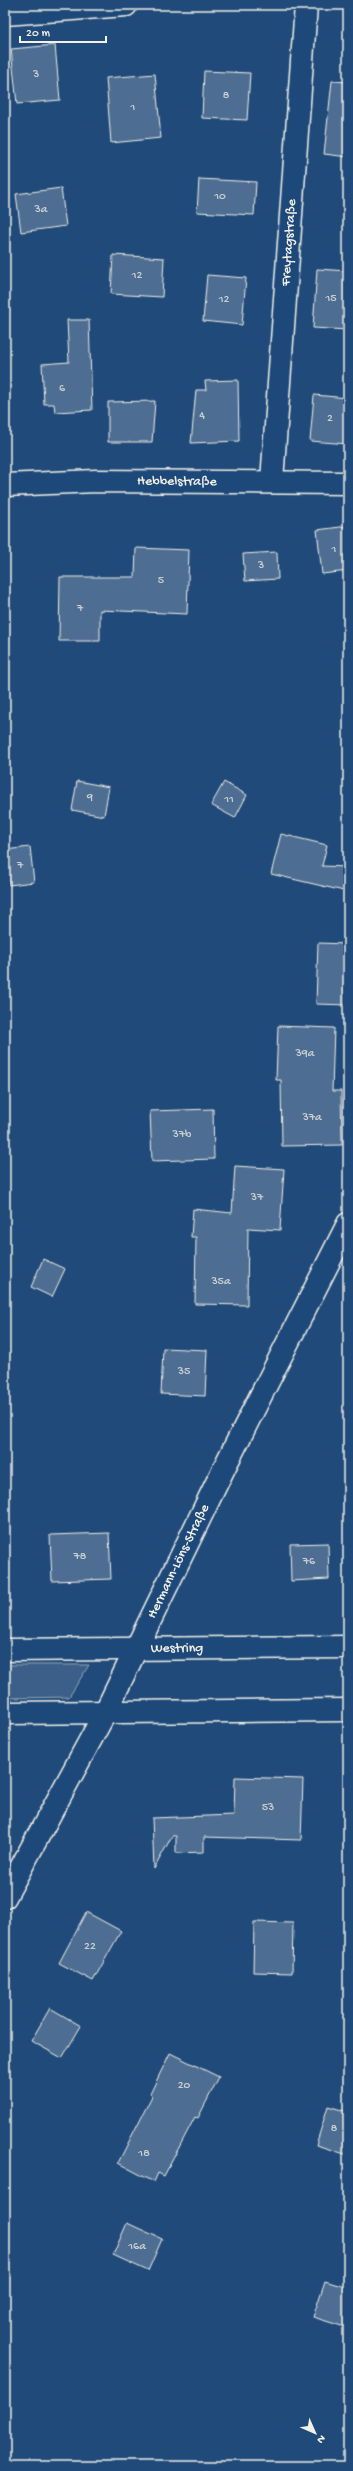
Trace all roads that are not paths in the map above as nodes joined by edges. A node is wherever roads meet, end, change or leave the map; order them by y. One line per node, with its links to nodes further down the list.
1 (126, 5): 3 (street)
2 (306, 5): 4 (street, Freytagstraße)
3 (5, 14)
4 (272, 481): 5 (street, Hebbelstraße); 6 (street, Hebbelstraße)
5 (348, 483)
6 (5, 485)
7 (348, 1224): 10 (street, Hermann-Löns-Straße)
8 (348, 1647): 10 (street, Westring)
9 (5, 1650): 10 (street, Westring)
10 (136, 1651): 13 (street, Hermann-Löns-Straße)
11 (348, 1710): 13 (street)
12 (5, 1713): 13 (street)
13 (105, 1713): 14 (street, Hermann-Löns-Straße)
14 (5, 1897)

